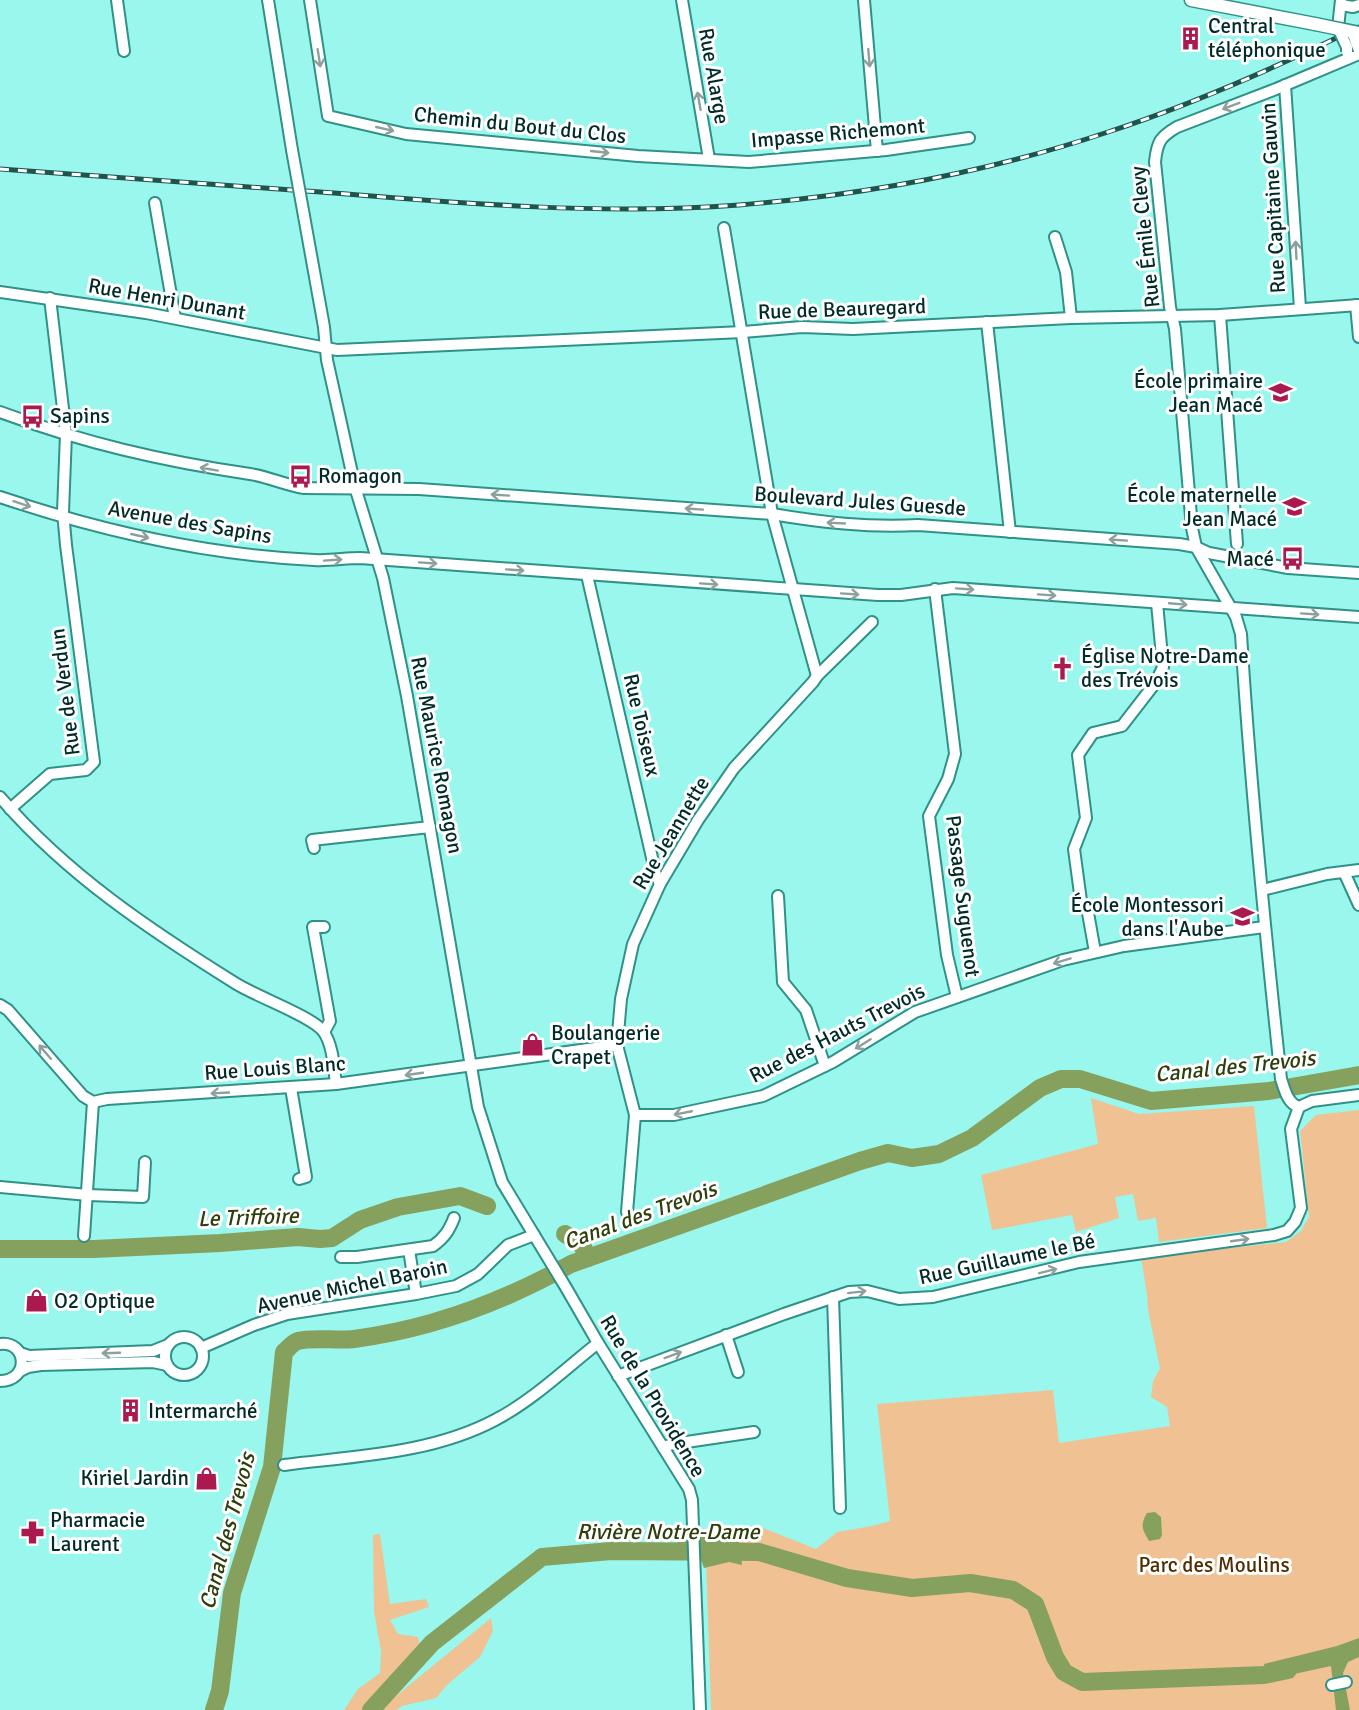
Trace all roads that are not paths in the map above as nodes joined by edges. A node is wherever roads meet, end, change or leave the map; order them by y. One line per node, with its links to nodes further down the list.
1 (117, 0): 11 (street)
2 (268, 0): 31 (street, Rue Maurice Romagon, bridge)
3 (310, 0): 16 (street, Chemin du Bout du Clos, one-way to 16)
4 (682, 0): 16 (street, Rue Alarge, one-way to 4)
5 (864, 0): 15 (street, one-way to 15)
6 (1191, 0): 9 (main road, bridge)
7 (1359, 4): 8 (street)
8 (1341, 6): 9 (street)
9 (1338, 28): 10 (main road, bridge); 12 (street, bridge)
10 (1356, 32): 12 (street, bridge)
11 (124, 51)
12 (1353, 54): 13 (street, Rue Émile Clevy)
13 (1285, 85): 23 (street, Rue Capitaine Gauvin, one-way to 13); 25 (street, Rue Émile Clevy, one-way to 25)
14 (969, 138): 15 (street, Impasse Richemont)
15 (877, 151): 16 (street, Impasse Richemont)
16 (709, 159)
17 (155, 204): 26 (street)
18 (724, 228): 29 (street)
19 (1055, 237): 27 (street)
20 (0, 292): 21 (street, Rue Henri Dunant)
21 (50, 298): 26 (street, Rue Henri Dunant); 33 (street)
22 (1357, 305): 23 (street, Rue de Beauregard); 30 (street)
23 (1300, 308): 24 (street, Rue de Beauregard)
24 (1220, 315): 25 (street, Rue de Beauregard); 39 (street)
25 (1173, 316): 27 (street, Rue de Beauregard); 40 (street)
26 (175, 318): 31 (street, Rue Henri Dunant)
27 (1071, 318): 28 (street, Rue de Beauregard)
28 (987, 322): 29 (street, Rue de Beauregard); 38 (street)
29 (743, 332): 31 (street, Rue de Beauregard); 36 (street)
30 (1359, 336)
31 (326, 348): 34 (street, Rue Maurice Romagon)
32 (0, 412): 33 (street)
33 (66, 434): 34 (street, Boulevard Jules Guesde, one-way to 33); 37 (street)
34 (355, 488): 36 (street, Boulevard Jules Guesde, one-way to 34); 41 (street, Rue Maurice Romagon)
35 (0, 497): 37 (street, Avenue des Sapins, one-way to 37)
36 (772, 514): 38 (street, Boulevard Jules Guesde, one-way to 36); 45 (street)
37 (64, 518): 41 (street, Avenue des Sapins, one-way to 41); 52 (street, Rue de Verdun)
38 (1010, 532): 40 (street, Boulevard Jules Guesde, one-way to 38)
39 (1237, 544)
40 (1196, 547): 42 (street, Boulevard Jules Guesde); 47 (street)
41 (378, 560): 43 (street, one-way to 43); 53 (street, Rue Maurice Romagon)
42 (1359, 573)
43 (587, 575): 45 (street, one-way to 45); 57 (street, Rue Toiseux)
44 (935, 589): 45 (street, one-way to 44); 46 (street, one-way to 46); 64 (street, Passage Suguenot)
45 (793, 590): 50 (street)
46 (1157, 603): 47 (street, one-way to 47); 63 (street)
47 (1232, 609): 48 (street, one-way to 48); 58 (street)
48 (1359, 617)
49 (872, 622): 50 (street, Rue Jeannette)
50 (817, 676): 57 (street, Rue Jeannette)
51 (0, 797): 52 (street)
52 (10, 809): 66 (street)
53 (430, 826): 54 (street); 68 (street, Rue Maurice Romagon)
54 (314, 848)
55 (1359, 870): 56 (street)
56 (1344, 872): 58 (street); 60 (street)
57 (660, 884): 67 (street, Rue Jeannette)
58 (1262, 890): 62 (street)
59 (778, 896): 69 (street)
60 (1359, 904)
61 (324, 927): 66 (street)
62 (1264, 927): 63 (street, Rue des Hauts Trevois); 74 (street)
63 (1095, 952): 64 (street, Rue des Hauts Trevois, one-way to 64)
64 (957, 998): 69 (street, Rue des Hauts Trevois, one-way to 69)
65 (0, 1005): 73 (street, one-way to 65)
66 (324, 1032): 70 (street)
67 (617, 1045): 68 (street, Rue Louis Blanc); 75 (street, Rue Jeannette)
68 (472, 1066): 70 (street, Rue Louis Blanc, one-way to 70); 82 (street, Rue Maurice Romagon)
69 (825, 1066): 75 (street, Rue des Hauts Trevois, one-way to 75)
70 (336, 1084): 71 (street, Rue Louis Blanc)
71 (291, 1088): 73 (street, Rue Louis Blanc, one-way to 73); 77 (street)
72 (1359, 1095): 74 (street)
73 (88, 1099): 79 (street)
74 (1294, 1104): 88 (street, Rue Guillaume le Bé, one-way to 74)
75 (635, 1115): 80 (street, Rue Jeannette)
76 (145, 1162): 79 (street)
77 (299, 1179)
78 (0, 1187): 79 (street)
79 (88, 1195): 83 (street)
80 (627, 1212)
81 (454, 1218): 84 (street)
82 (534, 1235): 86 (street, Rue Maurice Romagon); 87 (street, Avenue Michel Baroin)
83 (84, 1236)
84 (409, 1250): 85 (street); 87 (street)
85 (341, 1257)
86 (565, 1286): 90 (street, Rue de la Providence)
87 (416, 1294): 93 (street, Avenue Michel Baroin)
88 (833, 1298): 89 (street, Rue Guillaume le Bé); 103 (street)
89 (726, 1335): 97 (street); 98 (street, Rue Guillaume le Bé, one-way to 89)
90 (598, 1343): 98 (street, Rue de la Providence); 102 (street)
91 (0, 1344): 94 (street)
92 (168, 1345): 93 (street); 94 (street, one-way to 94); 95 (street)
93 (201, 1348): 95 (street)
94 (20, 1353): 96 (street)
95 (167, 1365): 96 (street)
96 (20, 1371): 99 (street)
97 (738, 1372)
98 (618, 1376): 101 (street, Rue de la Providence)
99 (0, 1381)
100 (754, 1432): 101 (street)
101 (663, 1447): 106 (street, Rue de la Providence)
102 (284, 1465)
103 (840, 1508)
104 (1346, 1682): 105 (street)
105 (1332, 1685)
106 (700, 1710)

